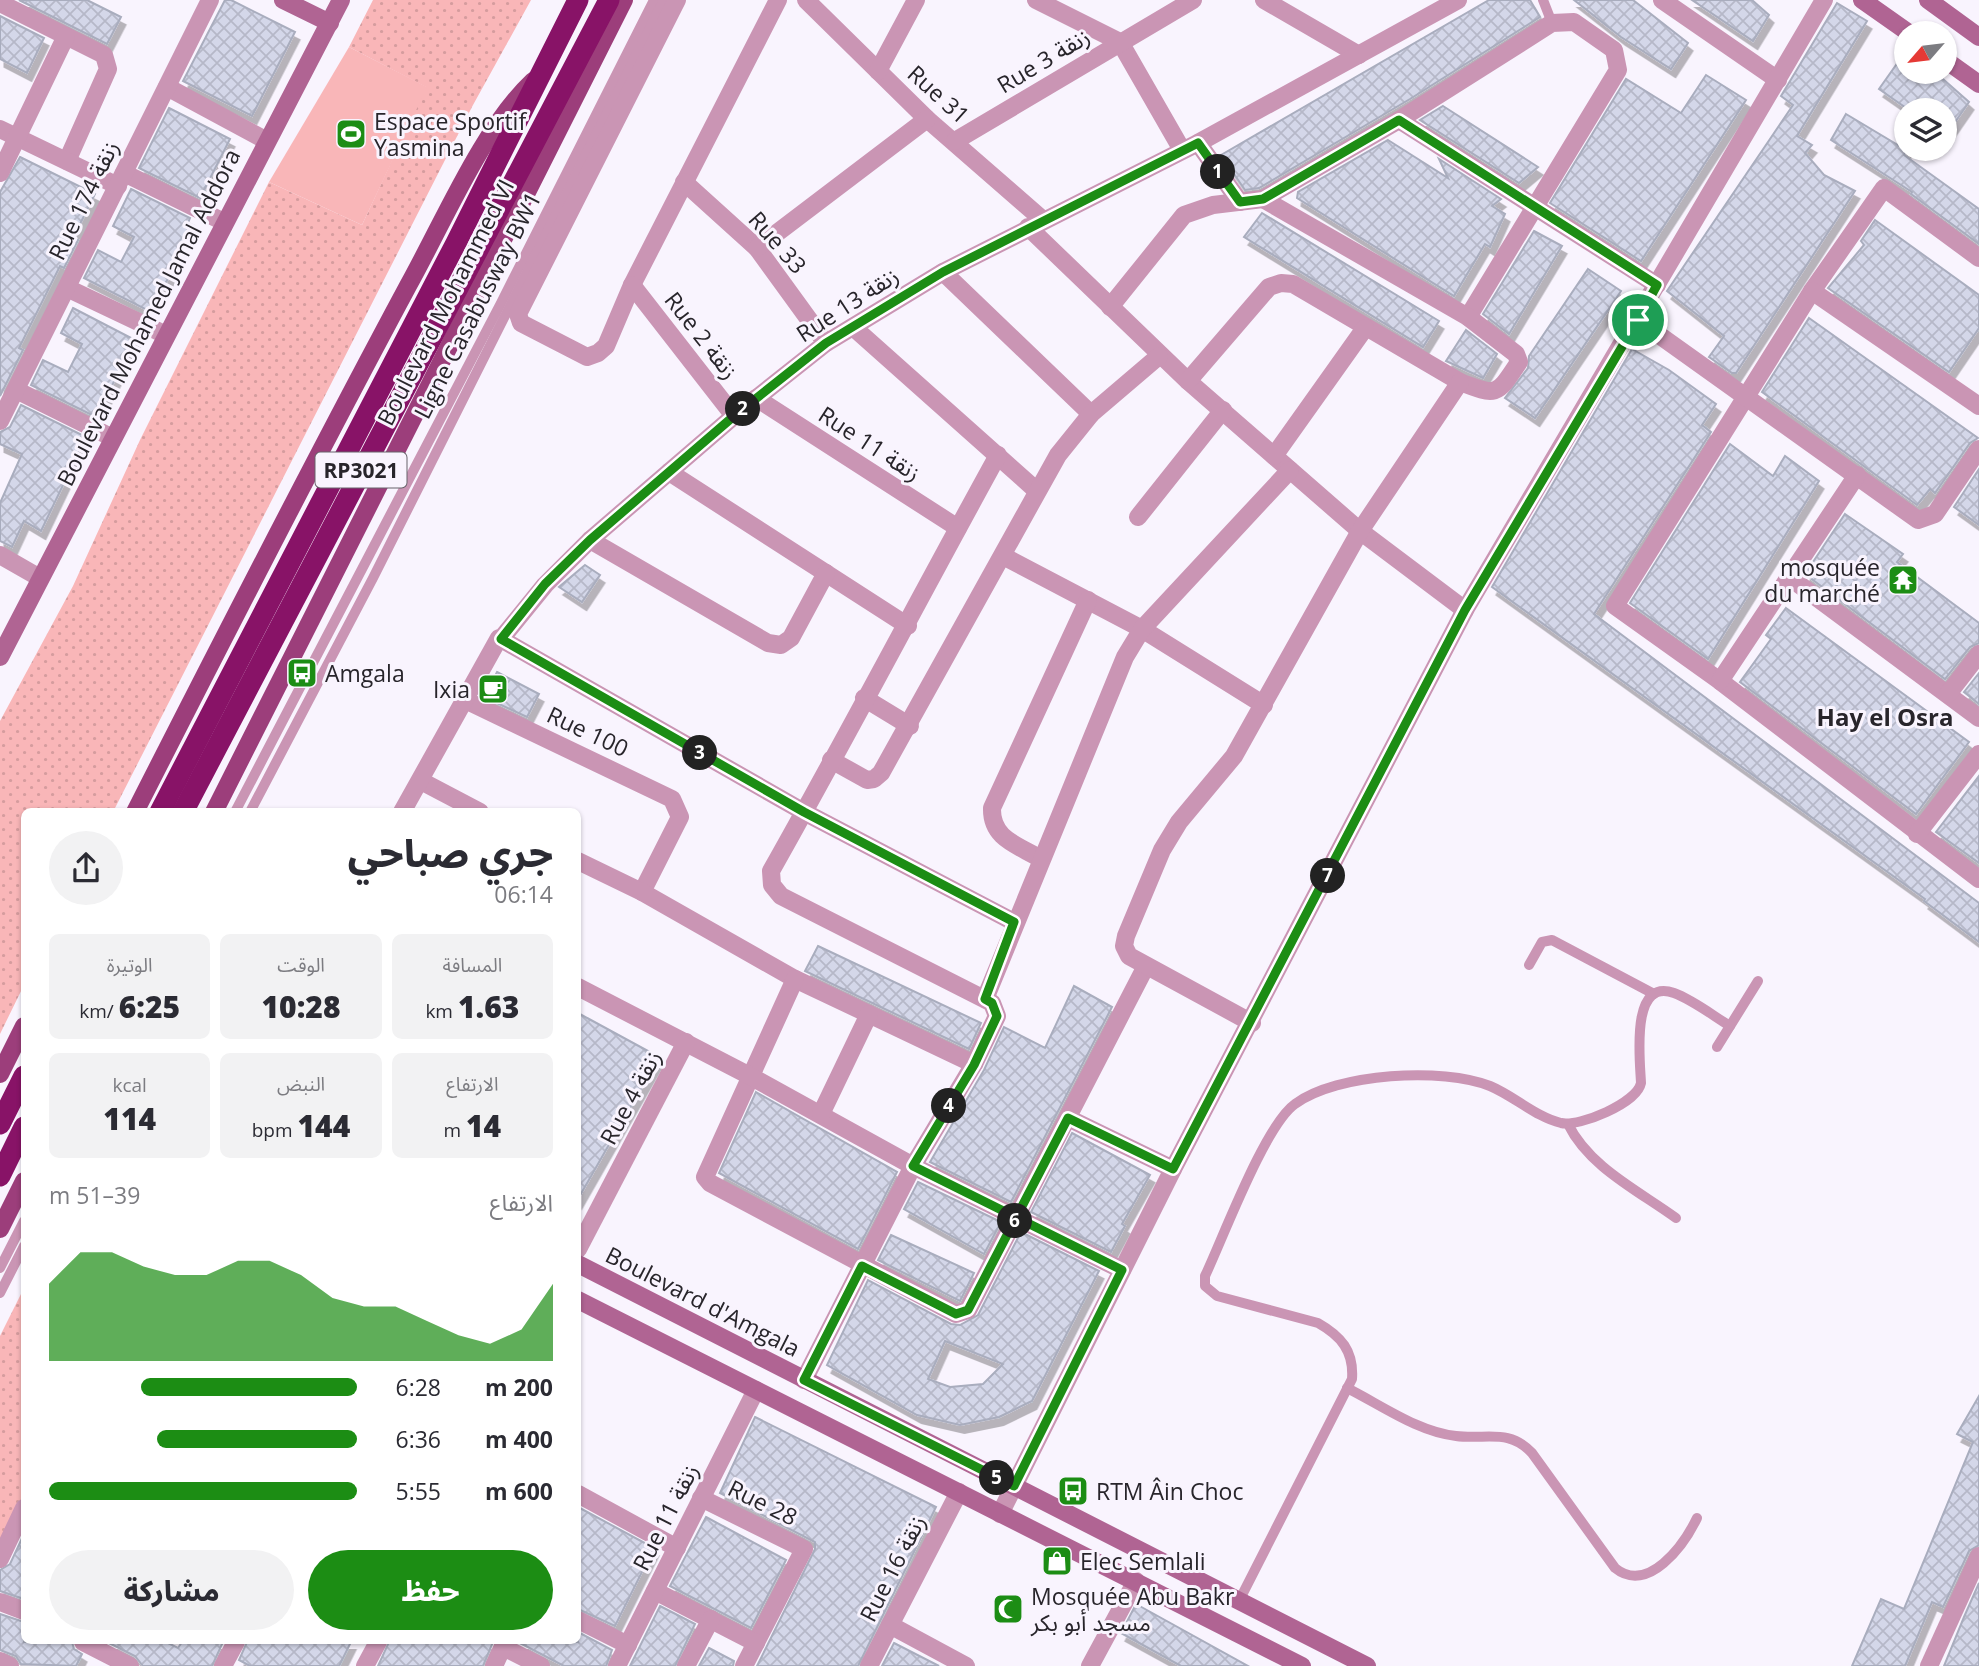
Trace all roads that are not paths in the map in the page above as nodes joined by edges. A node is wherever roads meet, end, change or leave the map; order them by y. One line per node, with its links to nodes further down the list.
1 (210, 0): 35 (street, Rue 174 زنقة)
2 (283, 0): 24 (street)
3 (341, 0): 24 (street, Boulevard Mohamed Jamal Addora)
4 (578, 0): 32 (highway, RP3021)
5 (609, 0): 102 (highway, RP3021)
6 (624, 0): 115 (main road, Boulevard Mohammed VI)
7 (654, 0): 116 (lane, Ligne Casabusway BW1)
8 (664, 0): 117 (lane, Ligne Casabusway BW1)
9 (677, 0): 55 (street)
10 (778, 0): 46 (street)
11 (806, 0): 31 (street, Rue 31)
12 (916, 0): 31 (street)
13 (1036, 0): 28 (street)
14 (1193, 0): 28 (street, Rue 3 زنقة)
15 (1264, 0): 29 (street)
16 (1458, 0): 29 (street, Rue 13 زنقة)
17 (1543, 0): 25 (lane)
18 (1662, 0): 33 (street)
19 (1824, 0): 33 (street)
20 (1862, 0): 23 (street)
21 (1928, 0): 27 (street)
22 (0, 3): 26 (street)
23 (1894, 22)
24 (330, 23): 40 (street, Boulevard Mohamed Jamal Addora)
25 (1552, 23): 37 (street); 49 (street)
26 (66, 36): 39 (street); 43 (street)
27 (1979, 37)
28 (1120, 42): 41 (street, Rue 3 زنقة); 42 (street)
29 (1359, 55): 42 (street, Rue 13 زنقة)
30 (1957, 68): 34 (street)
31 (878, 71): 36 (street, Rue 31)
32 (541, 74): 102 (highway, RP3021); 112 (main road, Boulevard Mohammed VI)
33 (1778, 80): 56 (street)
34 (1979, 84)
35 (167, 87): 40 (street); 45 (street, Rue 174 زنقة)
36 (927, 119): 41 (street, Rue 31); 52 (street)
37 (1399, 120): 47 (street); 49 (street)
38 (0, 129): 39 (street)
39 (18, 138): 43 (street); 44 (street)
40 (267, 141): 50 (street, Boulevard Mohamed Jamal Addora)
41 (955, 141): 51 (street, Rue 31)
42 (1190, 147): 48 (street); 51 (street, Rue 13 زنقة)
43 (67, 161): 45 (street)
44 (0, 173)
45 (121, 179): 50 (street); 57 (street, Rue 174 زنقة)
46 (684, 182): 52 (street, Rue 33); 55 (street)
47 (1263, 199): 48 (street); 60 (street)
48 (1240, 202): 59 (street)
49 (1534, 205): 56 (street); 60 (street)
50 (224, 222): 64 (street, Boulevard Mohamed Jamal Addora)
51 (1035, 224): 54 (street, Rue 13 زنقة); 59 (street, Rue 31)
52 (757, 248): 65 (street, Rue 33)
53 (1979, 258): 58 (street)
54 (943, 272): 62 (street, Rue 13 زنقة); 74 (street)
55 (632, 285): 76 (street, Rue 2 زنقة)
56 (1657, 285): 61 (street)
57 (67, 289): 64 (street); 69 (street, Rue 174 زنقة)
58 (1812, 291): 70 (street); 72 (street)
59 (1110, 307): 66 (street, Rue 31)
60 (1468, 317): 68 (street)
61 (1638, 320): 70 (street); 95 (street)
62 (853, 327): 65 (street, Rue 13 زنقة); 79 (street)
63 (1365, 328): 67 (street); 68 (street); 80 (street)
64 (166, 335): 77 (street, Boulevard Mohamed Jamal Addora)
65 (826, 343): 71 (street, Rue 13 زنقة)
66 (1159, 356): 67 (street, Rue 31); 74 (street)
67 (1188, 381): 73 (street, Rue 31)
68 (1460, 382): 87 (street)
69 (16, 390): 75 (street, Rue 174 زنقة); 77 (street)
70 (1746, 397): 83 (street); 101 (street)
71 (756, 398): 76 (street, Rue 13 زنقة); 86 (street, Rue 11 زنقة)
72 (1979, 406)
73 (1223, 410): 80 (street, Rue 31); 85 (street)
74 (1091, 414): 84 (street)
75 (1, 416)
76 (734, 416): 82 (street, Rue 13 زنقة)
77 (113, 438): 93 (street, Boulevard Mohamed Jamal Addora)
78 (1979, 449): 83 (street)
79 (998, 454): 84 (street); 86 (street)
80 (1274, 456): 81 (street, Rue 31)
81 (1290, 470): 87 (street, Rue 31); 97 (street)
82 (669, 472): 88 (street, Rue 13 زنقة); 91 (street)
83 (1857, 475): 92 (street)
84 (1037, 491): 90 (street)
85 (1138, 517)
86 (958, 528): 96 (street)
87 (1360, 531): 95 (street, Rue 31); 106 (street)
88 (590, 540): 91 (street); 98 (street, Rue 13 زنقة)
89 (0, 555): 93 (street)
90 (1003, 556): 94 (street); 108 (street)
91 (826, 573): 96 (street)
92 (1789, 577): 101 (street); 103 (street)
93 (40, 578): 100 (street, Boulevard Mohamed Jamal Addora)
94 (1088, 600): 97 (street); 122 (street)
95 (1465, 610): 135 (street)
96 (908, 626): 104 (street)
97 (1142, 629): 106 (street); 122 (street)
98 (501, 639): 105 (street, Rue 13 زنقة); 120 (street)
99 (1979, 654): 103 (street)
100 (0, 657)
101 (1720, 681): 121 (street)
102 (234, 691): 113 (highway, RP3021); 114 (highway, RP3021)
103 (1948, 694): 107 (street)
104 (864, 698): 108 (street); 110 (street)
105 (465, 700): 111 (street, Rue 13 زنقة); 125 (street, Rue 100)
106 (1264, 705): 128 (street)
107 (1979, 718)
108 (910, 726): 110 (street)
109 (1979, 754): 121 (street)
110 (831, 760): 120 (street)
111 (421, 781): 118 (street, Rue 13 زنقة); 119 (street)
112 (137, 808)
113 (162, 808)
114 (185, 808)
115 (216, 808)
116 (237, 808)
117 (252, 808)
118 (404, 808)
119 (472, 808)
120 (804, 812): 126 (street); 133 (street)
121 (1917, 834): 124 (street)
122 (1041, 859): 126 (street)
123 (581, 862): 125 (street)
124 (1979, 879)
125 (642, 892): 129 (street)
126 (1014, 922): 133 (street)
127 (1529, 965): 132 (lane)
128 (1146, 966): 135 (street); 145 (street)
129 (795, 979): 134 (street); 142 (street)
130 (1758, 981): 136 (lane)
131 (581, 989): 138 (street)
132 (1654, 994): 136 (lane); 147 (lane)
133 (985, 999): 140 (street)
134 (869, 1014): 140 (street); 144 (street)
135 (1252, 1023): 150 (street)
136 (1730, 1026): 139 (lane)
137 (21, 1032): 141 (main road)
138 (686, 1042): 142 (street); 157 (street, Rue 4 زنقة)
139 (1717, 1046)
140 (974, 1065): 149 (street)
141 (0, 1073)
142 (750, 1076): 144 (street); 160 (street)
143 (21, 1082): 146 (highway)
144 (821, 1114): 149 (street)
145 (1068, 1118): 150 (street); 153 (street)
146 (0, 1124)
147 (1568, 1124): 154 (lane); 166 (lane)
148 (21, 1133): 151 (highway)
149 (913, 1166): 153 (street); 160 (street)
150 (1173, 1169): 162 (street)
151 (0, 1175)
152 (21, 1187): 155 (main road)
153 (1017, 1217): 160 (street); 162 (street)
154 (1676, 1218)
155 (1, 1225)
156 (21, 1227): 161 (lane)
157 (581, 1242)
158 (21, 1252): 163 (lane)
159 (581, 1266): 165 (street, Boulevard d'Amgala)
160 (862, 1266): 165 (street)
161 (0, 1268)
162 (1122, 1270): 168 (street)
163 (0, 1293)
164 (581, 1302): 167 (street)
165 (804, 1380): 168 (street, Boulevard d'Amgala)
166 (1347, 1388): 174 (lane); 180 (lane)
167 (756, 1390): 169 (street); 171 (street, Rue 11 زنقة)
168 (1014, 1486): 173 (street); 180 (street, Boulevard d'Amgala)
169 (959, 1492): 173 (street); 185 (street, Rue 16 زنقة)
170 (581, 1496): 175 (street)
171 (701, 1498): 175 (street, Rue 11 زنقة); 187 (street, Rue 28)
172 (21, 1514): 177 (street)
173 (1000, 1514): 178 (street)
174 (1697, 1518)
175 (677, 1548): 179 (street, Rue 11 زنقة)
176 (1979, 1556): 208 (street)
177 (0, 1559)
178 (1136, 1581): 186 (street); 205 (street)
179 (655, 1591): 183 (street); 192 (street, Rue 11 زنقة)
180 (1239, 1601): 186 (street); 207 (street, Boulevard d'Amgala)
181 (0, 1602): 182 (street)
182 (21, 1610)
183 (711, 1619): 187 (street); 201 (street)
184 (581, 1622): 192 (street)
185 (890, 1625): 203 (street, Rue 16 زنقة); 204 (street)
186 (1225, 1628): 206 (street)
187 (756, 1643): 202 (street)
188 (87, 1644): 195 (street)
189 (235, 1644): 196 (street)
190 (377, 1644): 197 (street)
191 (504, 1644): 198 (street); 199 (street)
192 (628, 1645): 200 (street, Rue 11 زنقة)
193 (0, 1661): 194 (street)
194 (10, 1666)
195 (130, 1666)
196 (223, 1666)
197 (365, 1666)
198 (494, 1666)
199 (541, 1666)
200 (617, 1666)
201 (686, 1666)
202 (744, 1666)
203 (869, 1666)
204 (966, 1666)
205 (1090, 1666)
206 (1302, 1666)
207 (1367, 1666)
208 (1929, 1666)

